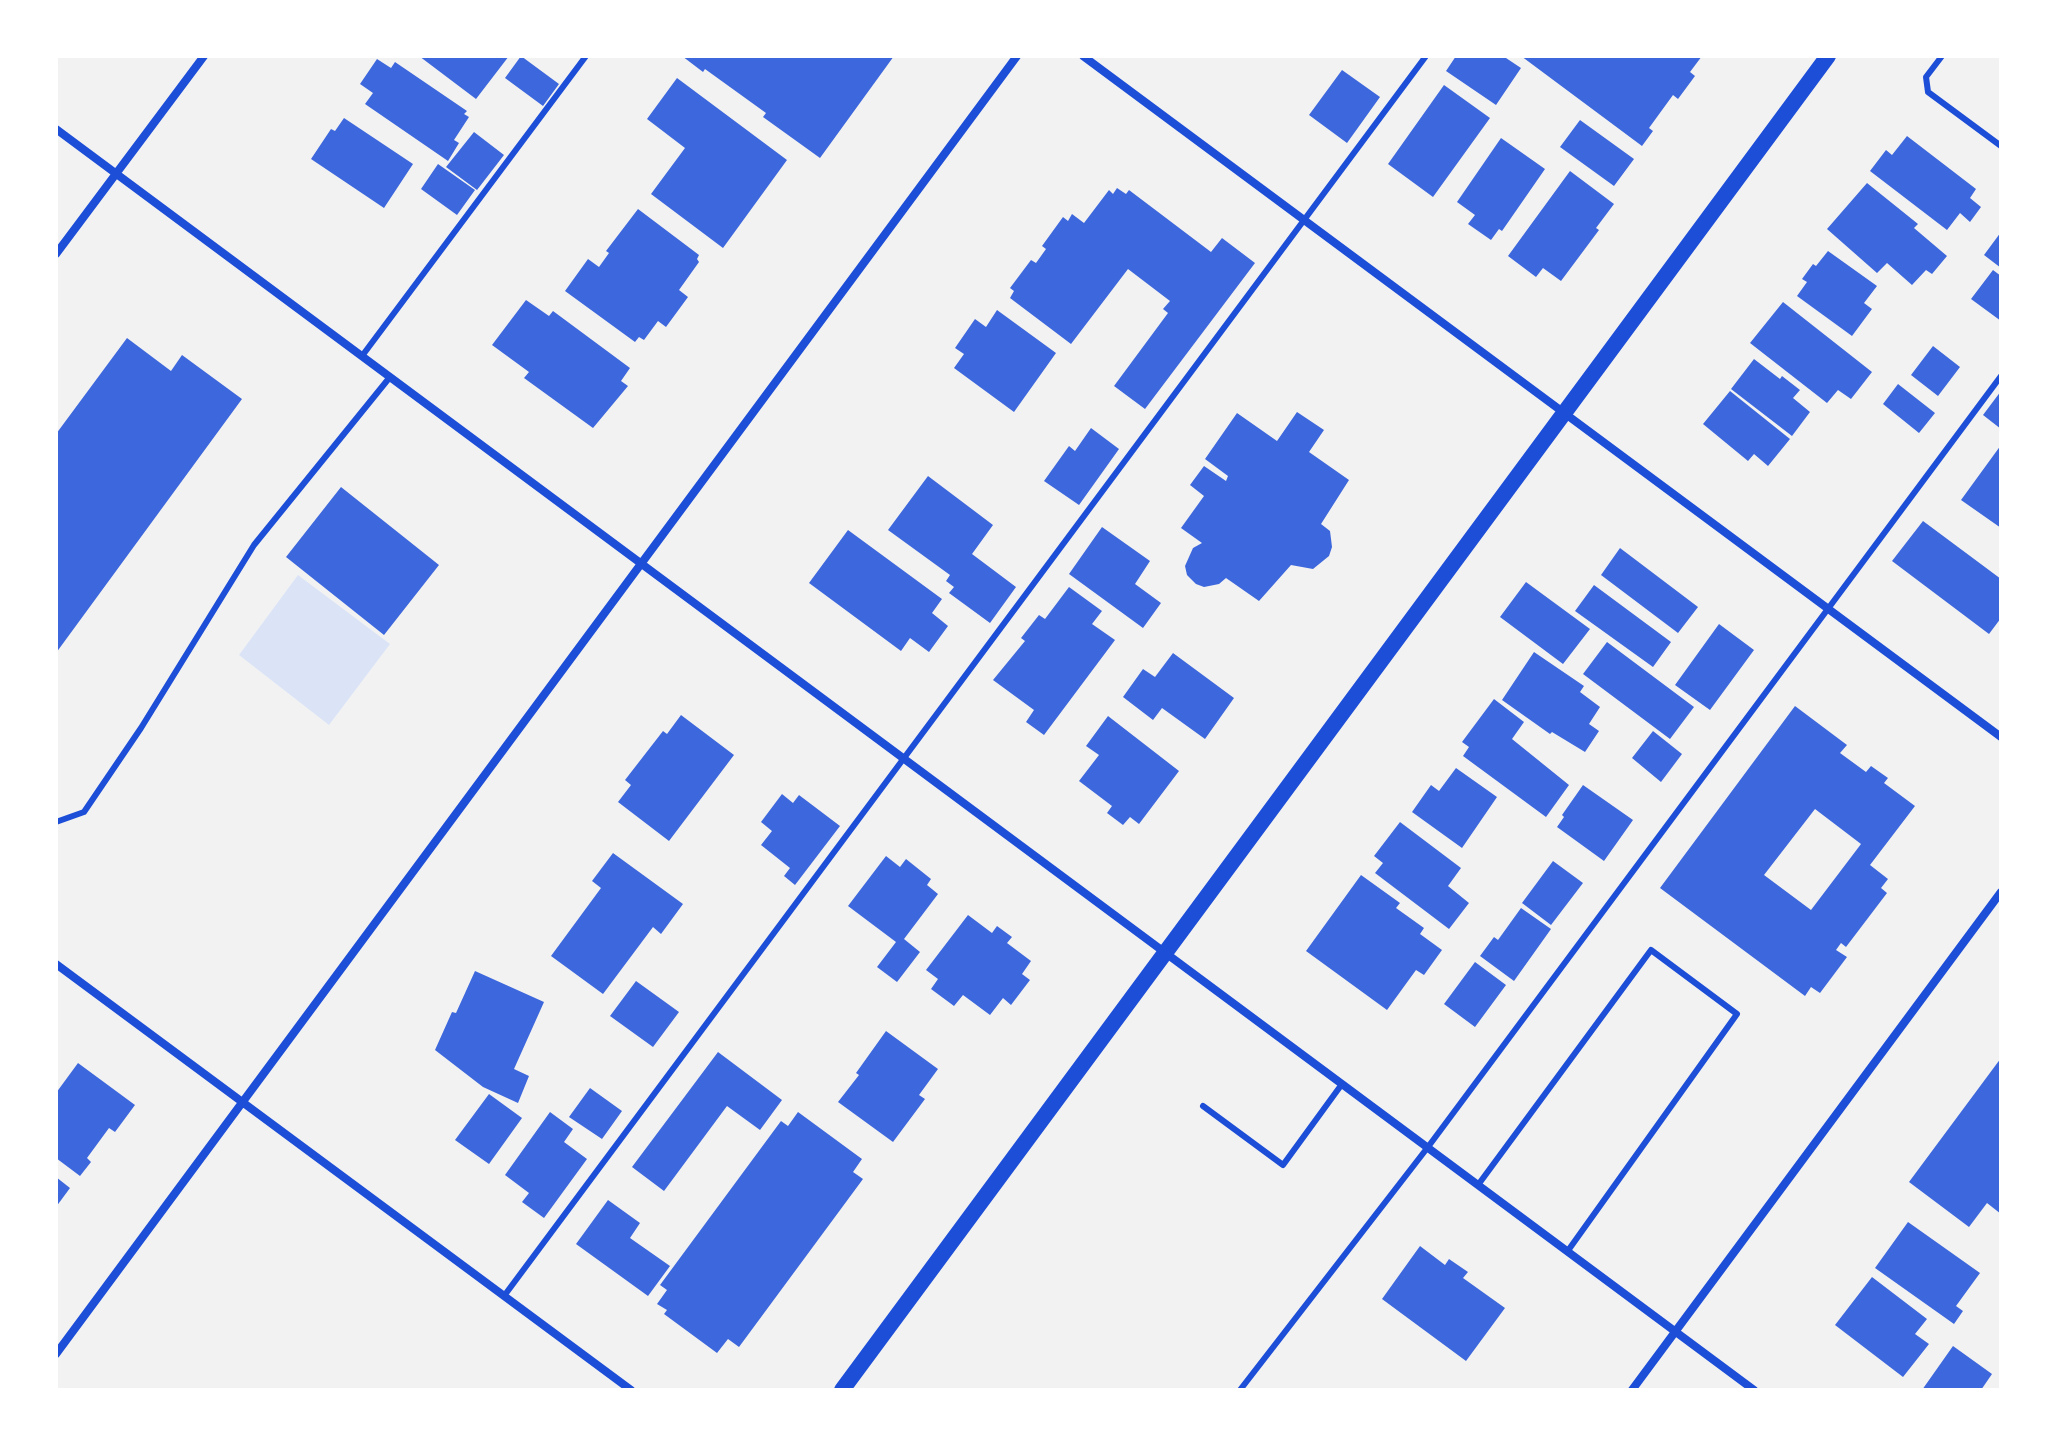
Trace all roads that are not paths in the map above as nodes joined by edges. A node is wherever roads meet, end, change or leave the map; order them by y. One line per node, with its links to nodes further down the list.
1 (204, 56): 10 (street)
2 (586, 56): 13 (lane)
3 (1017, 56): 17 (street)
4 (1083, 56): 11 (street)
5 (1426, 56): 11 (lane)
6 (1828, 56): 16 (main road)
7 (1942, 56): 9 (lane)
8 (56, 129): 10 (street)
9 (2001, 146)
10 (116, 173): 12 (street); 13 (street)
11 (1304, 220): 16 (street); 20 (lane)
12 (56, 254)
13 (362, 356): 15 (street)
14 (2001, 376): 18 (lane)
15 (390, 377): 17 (street); 21 (lane)
16 (1565, 413): 18 (street); 23 (main road)
17 (641, 564): 20 (street); 26 (street)
18 (1828, 609): 19 (street); 28 (lane)
19 (2001, 737)
20 (905, 759): 23 (street); 31 (lane)
21 (56, 822)
22 (2001, 892): 32 (street)
23 (1166, 952): 25 (street); 35 (main road)
24 (56, 964): 26 (street)
25 (1342, 1084): 27 (lane); 28 (street)
26 (241, 1101): 31 (street); 33 (street)
27 (1203, 1106)
28 (1428, 1147): 29 (street); 36 (lane)
29 (1478, 1185): 30 (street); 30 (lane)
30 (1567, 1252): 32 (street)
31 (504, 1296): 34 (street)
32 (1675, 1332): 37 (street); 38 (street)
33 (56, 1354)
34 (631, 1390)
35 (842, 1390)
36 (1240, 1390)
37 (1632, 1390)
38 (1754, 1390)

